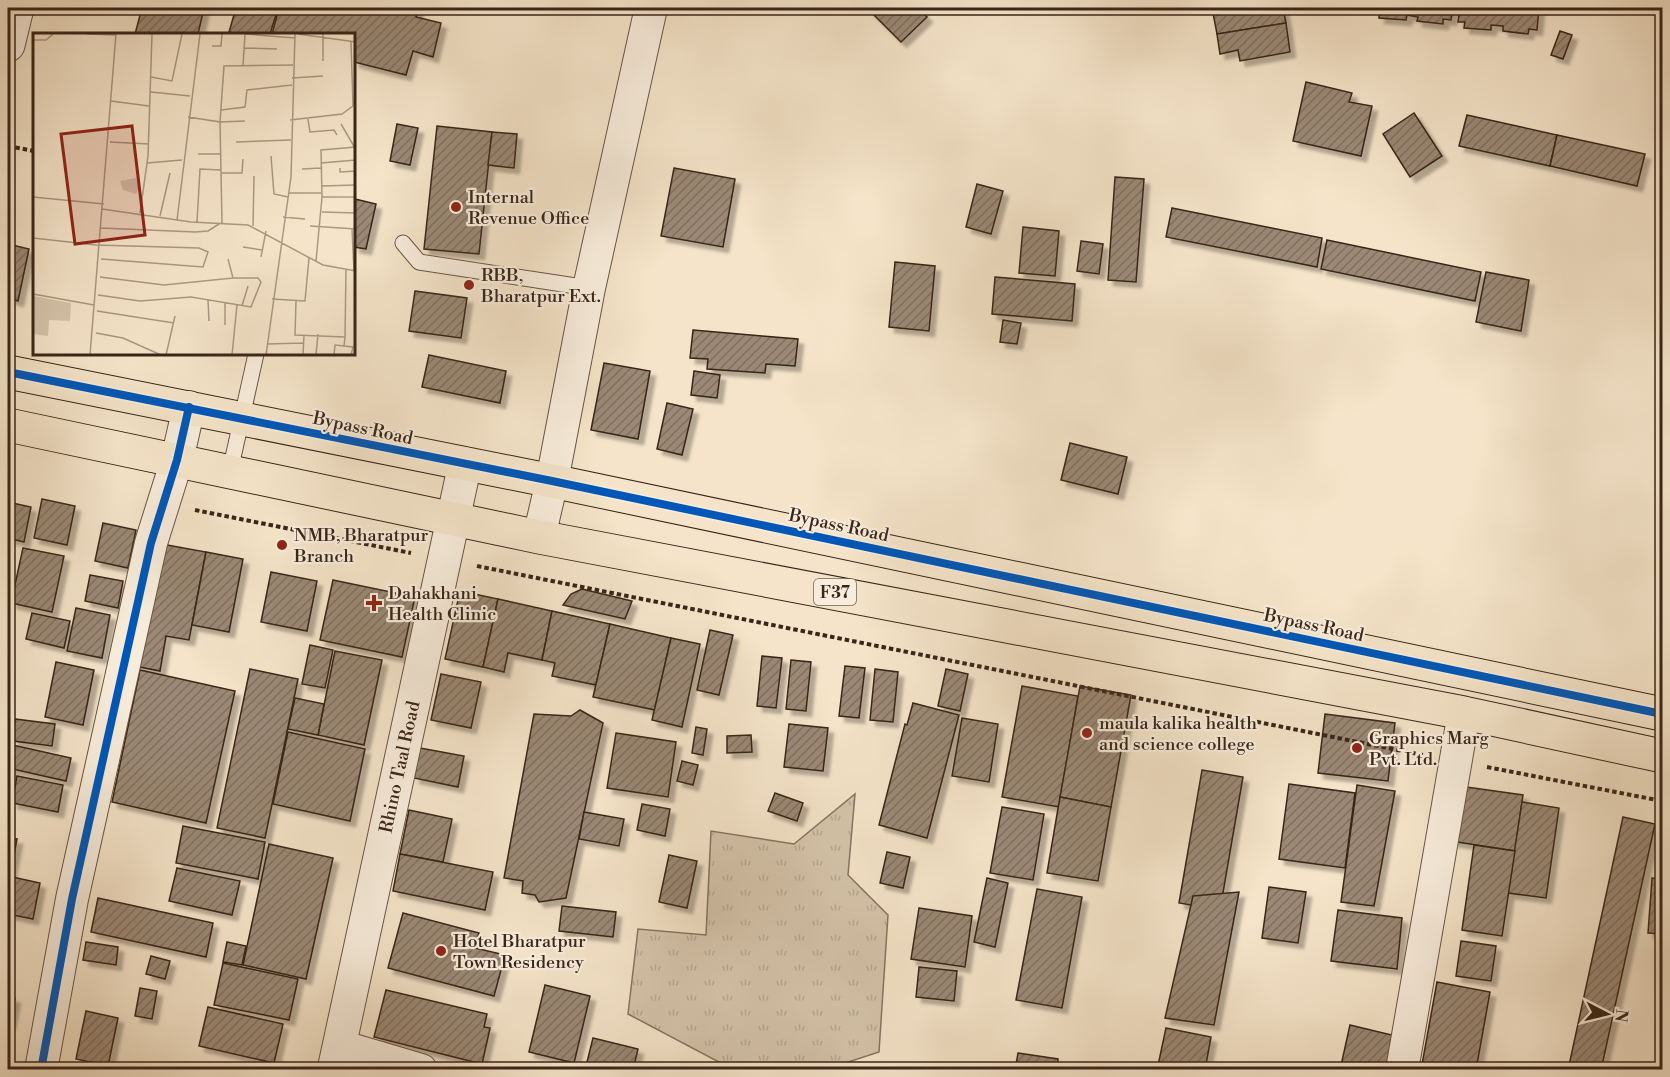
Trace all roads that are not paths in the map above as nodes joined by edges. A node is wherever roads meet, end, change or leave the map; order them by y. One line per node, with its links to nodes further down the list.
1 (17, 8): 3 (street)
2 (651, 8): 5 (street)
3 (8, 45)
4 (403, 243): 5 (lane)
5 (589, 288): 14 (street)
6 (256, 356): 9 (lane)
7 (8, 372): 8 (highway, Bypass Road)
8 (189, 407): 9 (highway, Bypass Road); 11 (street)
9 (241, 418): 12 (highway, Bypass Road); 13 (lane)
10 (8, 425): 11 (highway, F37)
11 (177, 460): 13 (highway, F37); 21 (street)
12 (465, 464): 14 (highway, Bypass Road); 15 (street, Rhino Taal Road)
13 (230, 471): 15 (highway, F37)
14 (552, 481): 16 (street); 18 (highway, Bypass Road)
15 (453, 518): 16 (highway, F37); 20 (street, Rhino Taal Road)
16 (539, 537): 17 (highway, F37)
17 (1464, 714): 19 (highway, F37); 23 (street)
18 (1662, 714)
19 (1662, 756)
20 (337, 1058): 22 (street)
21 (41, 1070)
22 (421, 1070)
23 (1402, 1070)

